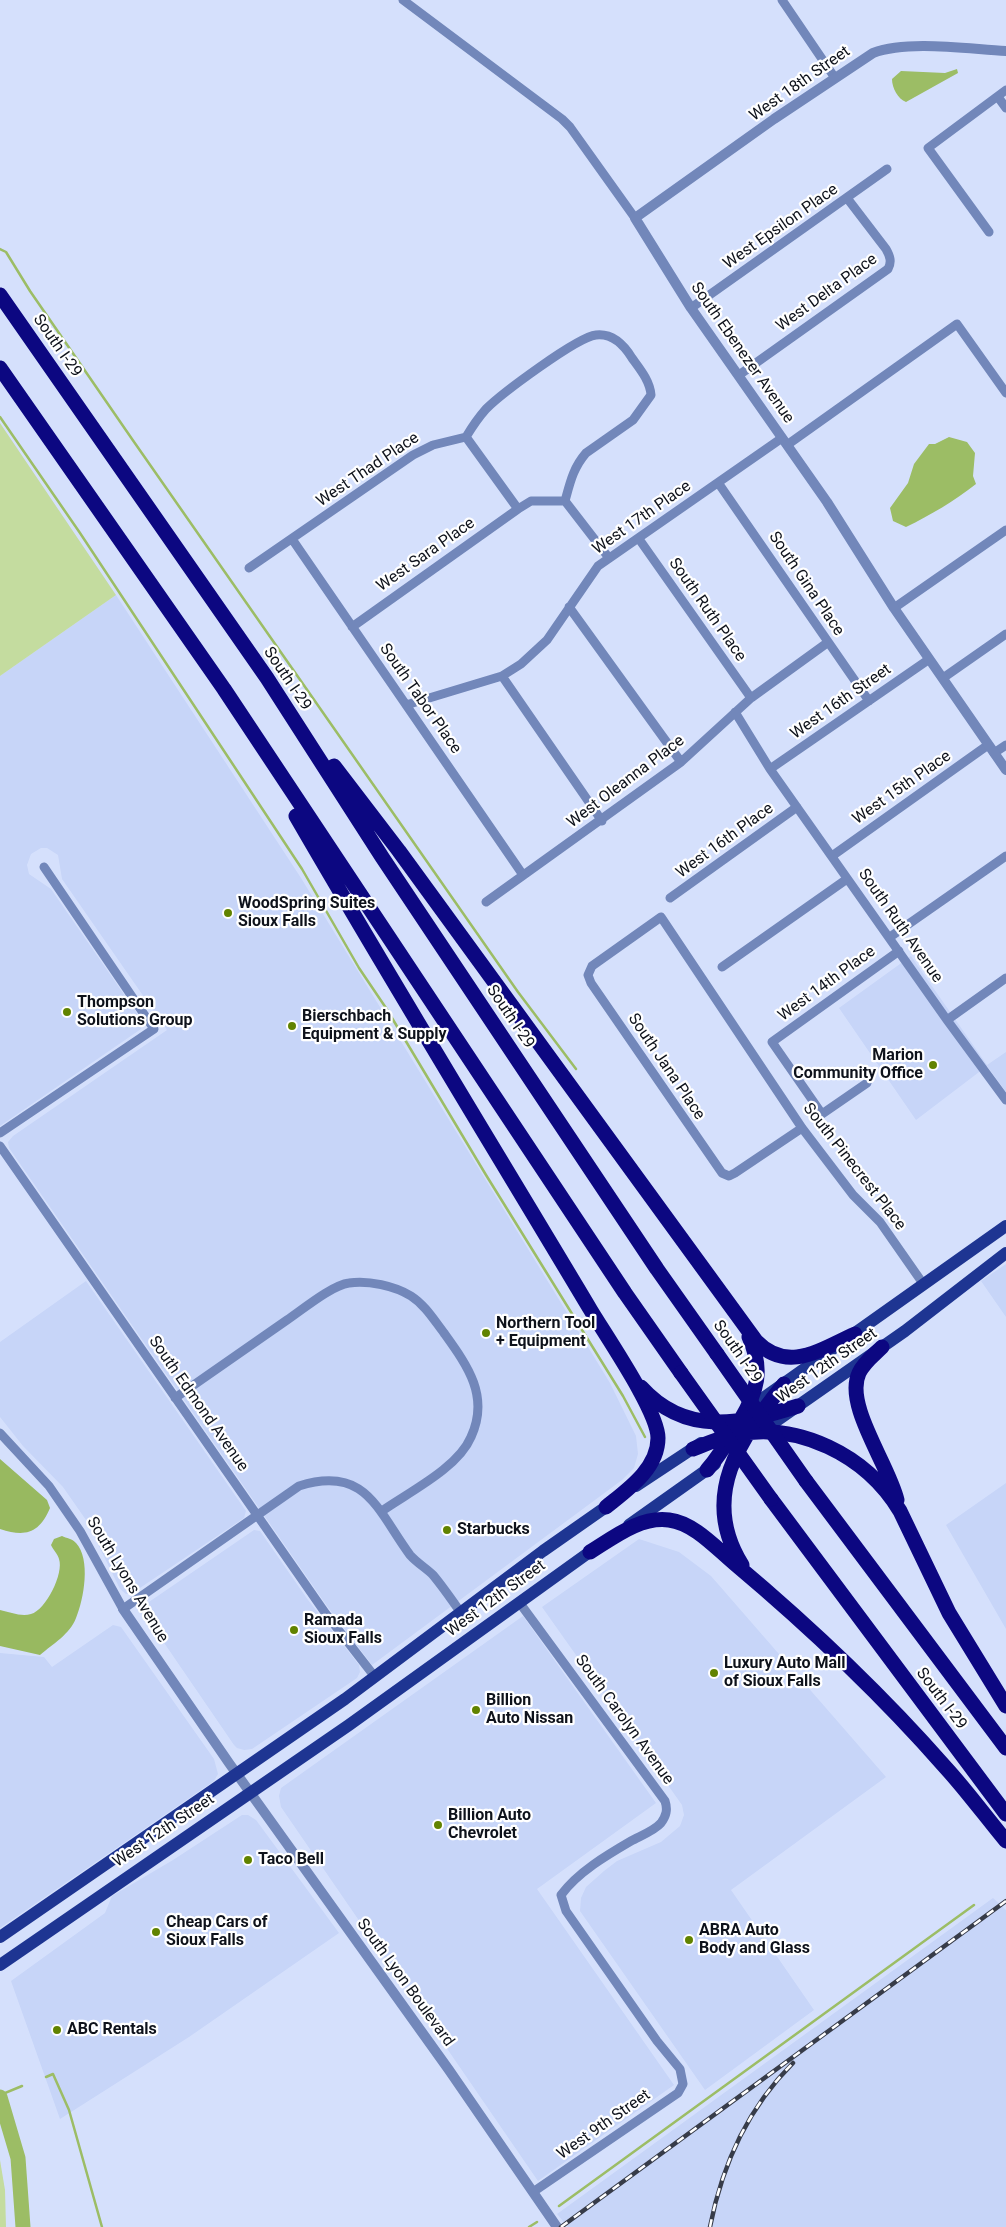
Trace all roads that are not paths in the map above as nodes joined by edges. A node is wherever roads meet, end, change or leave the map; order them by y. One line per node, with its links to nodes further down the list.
1 (403, 0): 10 (street, South Ebenezer Avenue)
2 (782, 0): 4 (street)
3 (1006, 51): 4 (street, West 18th Street)
4 (835, 78): 10 (street, West 18th Street)
5 (1006, 90): 6 (street)
6 (998, 97): 7 (street); 11 (street)
7 (1006, 108)
8 (887, 169): 9 (street, West Epsilon Place)
9 (847, 198): 13 (street, West Epsilon Place); 15 (street, West Delta Place)
10 (635, 218): 13 (street, South Ebenezer Avenue)
11 (989, 232)
12 (0, 295): 34 (highway, South I-29)
13 (691, 308): 15 (street, South Ebenezer Avenue)
14 (0, 368): 36 (highway, South I-29)
15 (739, 375): 18 (street, South Ebenezer Avenue)
16 (1006, 393): 18 (street, West 17th Place)
17 (466, 437): 20 (street); 21 (street); 24 (street, West Thad Place)
18 (785, 442): 19 (street, West 17th Place); 28 (street, South Ebenezer Avenue)
19 (719, 484): 23 (street, West 17th Place); 31 (street, South Gina Place)
20 (565, 501): 21 (street); 25 (street)
21 (518, 509): 29 (street, West Sara Place)
22 (1006, 530): 28 (street)
23 (638, 538): 25 (street, West 17th Place); 37 (street, South Ruth Place)
24 (292, 539): 26 (street, West Thad Place); 29 (street, South Tabor Place)
25 (609, 558): 27 (street, West 17th Place)
26 (249, 568)
27 (570, 607): 33 (street, West 17th Place); 43 (street)
28 (894, 608): 32 (street, South Ebenezer Avenue)
29 (352, 627): 39 (street, South Tabor Place)
30 (1006, 634): 35 (street)
31 (827, 642): 37 (street, West Oleanna Place); 38 (street, South Gina Place)
32 (928, 660): 35 (street, South Ebenezer Avenue); 38 (street, West 16th Street)
33 (502, 676): 39 (street, West 17th Place); 47 (street)
34 (267, 678): 69 (highway); 91 (highway, South I-29, bridge)
35 (943, 678): 42 (street, South Ebenezer Avenue)
36 (224, 689): 72 (highway); 94 (highway, South I-29, bridge)
37 (751, 698): 40 (street, West Oleanna Place)
38 (869, 701): 44 (street, West 16th Street)
39 (406, 705): 51 (street, South Tabor Place)
40 (735, 712): 43 (street, West Oleanna Place); 44 (street)
41 (1006, 745): 42 (street, West 15th Place)
42 (991, 749): 45 (street, South Ebenezer Avenue); 48 (street, West 15th Place)
43 (681, 762): 47 (street, West Oleanna Place)
44 (770, 769): 46 (street, South Ruth Avenue)
45 (1006, 770)
46 (797, 807): 48 (street, South Ruth Avenue); 53 (street, West 16th Place)
47 (602, 821): 51 (street, West Oleanna Place)
48 (832, 856): 52 (street, South Ruth Avenue)
49 (1006, 856): 56 (street, West 14th Place)
50 (44, 867): 64 (street)
51 (523, 875): 54 (street, West Oleanna Place)
52 (847, 879): 56 (street, South Ruth Avenue); 58 (street)
53 (670, 898)
54 (486, 902)
55 (661, 917): 63 (street, South Pinecrest Place); 63 (street, South Jana Place)
56 (890, 937): 57 (street, South Ruth Avenue)
57 (899, 951): 60 (street, South Ruth Avenue); 61 (street, West 14th Place)
58 (722, 967)
59 (1006, 978): 60 (street)
60 (947, 1020): 62 (street, South Ruth Avenue)
61 (867, 1083)
62 (1006, 1100)
63 (802, 1128): 68 (street, South Pinecrest Place)
64 (0, 1132)
65 (0, 1146): 74 (street, South Edmond Avenue)
66 (1006, 1226): 68 (main road, West 12th Street)
67 (1006, 1253): 71 (main road, West 12th Street)
68 (924, 1285): 70 (main road, West 12th Street)
69 (742, 1322): 70 (highway); 76 (highway)
70 (855, 1334): 73 (main road, West 12th Street)
71 (882, 1347): 75 (main road, West 12th Street); 82 (highway)
72 (625, 1366): 76 (highway); 80 (highway)
73 (784, 1384): 76 (highway)
74 (175, 1398): 81 (street); 83 (street, South Edmond Avenue)
75 (798, 1406): 76 (highway)
76 (745, 1427): 78 (highway); 79 (highway); 82 (highway); 85 (highway)
77 (0, 1433): 87 (street, South Lyons Avenue)
78 (693, 1449): 80 (main road, West 12th Street)
79 (707, 1470): 84 (main road, West 12th Street)
80 (606, 1507): 88 (main road, West 12th Street)
81 (382, 1511): 83 (street); 88 (street)
82 (900, 1511): 90 (highway)
83 (257, 1516): 87 (street); 89 (street, South Edmond Avenue)
84 (590, 1552): 85 (highway); 86 (main road, West 12th Street)
85 (748, 1575): 95 (highway)
86 (519, 1602): 93 (main road, West 12th Street); 98 (street, South Carolyn Avenue)
87 (123, 1609): 92 (street, South Lyons Avenue)
88 (461, 1613): 89 (main road, West 12th Street)
89 (375, 1677): 92 (main road, West 12th Street)
90 (1006, 1706)
91 (1006, 1748)
92 (237, 1774): 93 (street, South Lyons Avenue); 96 (main road, West 12th Street)
93 (250, 1792): 97 (main road, West 12th Street); 99 (street, South Lyon Boulevard)
94 (1006, 1814)
95 (1006, 1841)
96 (0, 1937)
97 (0, 1965)
98 (682, 2076): 99 (street, West 9th Street)
99 (533, 2192): 100 (street, South Lyon Boulevard)
100 (557, 2227)

